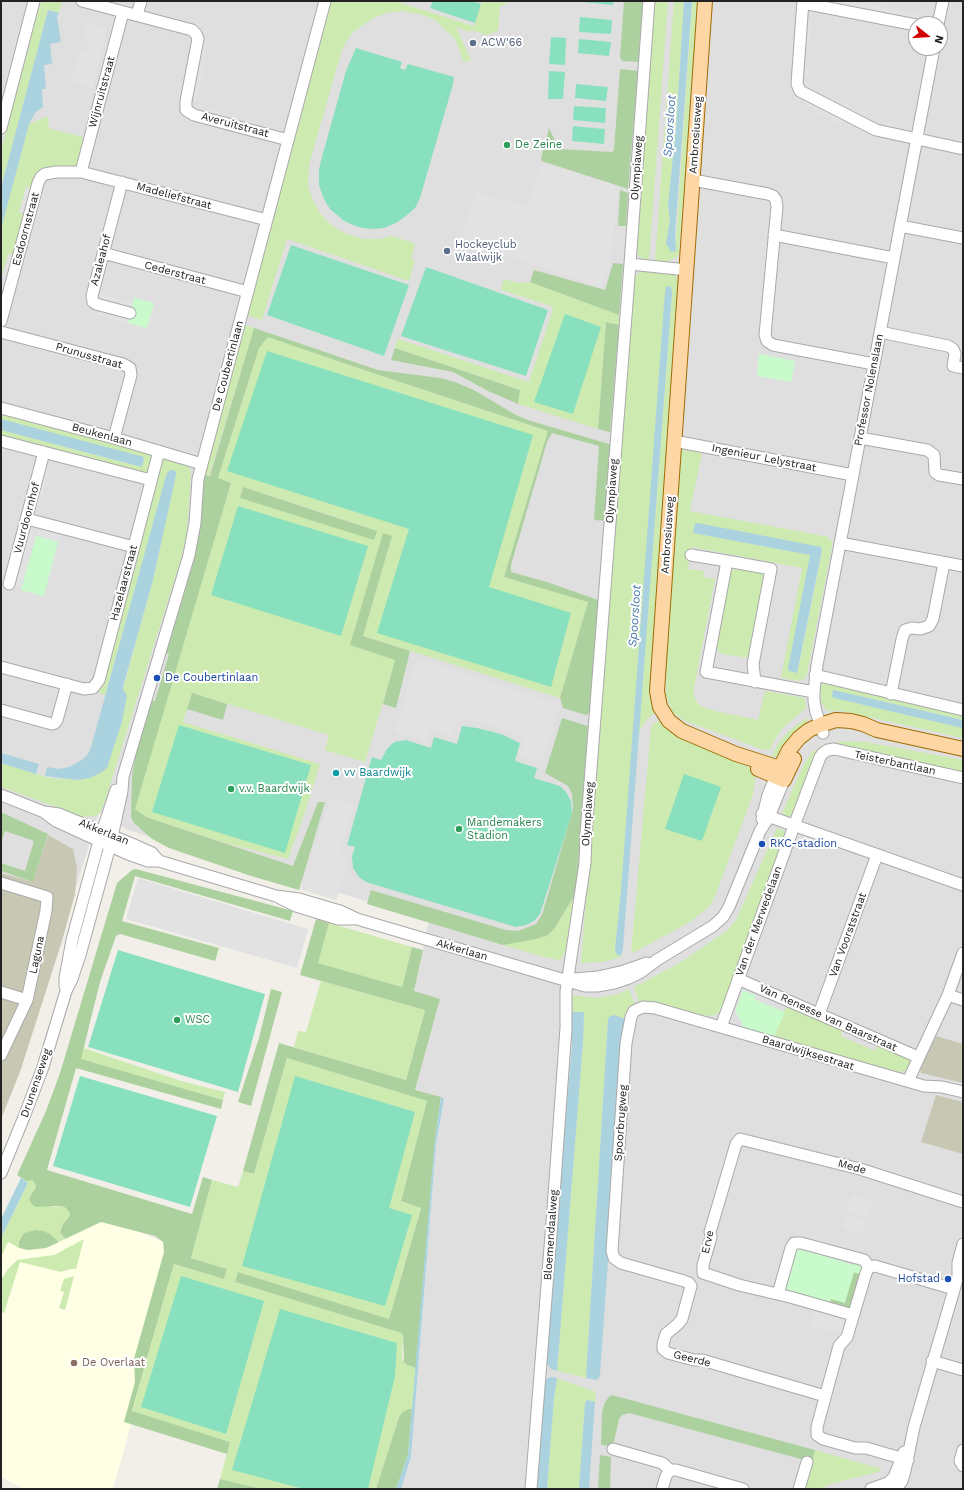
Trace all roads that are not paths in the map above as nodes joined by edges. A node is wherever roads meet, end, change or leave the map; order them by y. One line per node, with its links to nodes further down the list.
1 (34, 1): 14 (street)
2 (82, 1): 9 (street, Averuitstraat)
3 (141, 1): 10 (street)
4 (325, 1): 15 (street, De Coubertinlaan)
5 (649, 1): 27 (street, Olympiaweg)
6 (705, 1): 19 (main road, Ambrosiusweg)
7 (943, 1): 11 (street)
8 (803, 2): 12 (street); 16 (street)
9 (123, 12): 10 (street, Averuitstraat); 18 (street, Wijnruitstraat)
10 (137, 15): 15 (street, Averuitstraat)
11 (940, 16)
12 (908, 23)
13 (932, 56): 16 (street, Professor Nolenslaan)
14 (1, 128)
15 (288, 140): 21 (street, De Coubertinlaan)
16 (916, 140): 17 (street); 22 (street, Professor Nolenslaan)
17 (963, 149)
18 (81, 172): 20 (street, Madeliefstraat); 31 (street, Esdoornstraat)
19 (693, 180): 23 (street); 28 (main road, Ambrosiusweg)
20 (122, 182): 21 (street, Madeliefstraat); 25 (street, Azaleahof)
21 (267, 220): 29 (street, De Coubertinlaan)
22 (900, 226): 24 (street); 26 (street, Professor Nolenslaan)
23 (774, 235): 26 (street); 34 (street)
24 (963, 238)
25 (103, 253): 29 (street, Cederstraat); 30 (street, Azaleahof)
26 (894, 258): 33 (street, Professor Nolenslaan)
27 (630, 264): 28 (street); 77 (street, Olympiaweg)
28 (686, 270): 40 (main road, Ambrosiusweg)
29 (248, 292): 43 (street, De Coubertinlaan)
30 (130, 313)
31 (1, 322)
32 (1, 332): 37 (street, Prunusstraat)
33 (880, 332): 34 (street, Professor Nolenslaan); 35 (street)
34 (874, 364): 38 (street, Professor Nolenslaan)
35 (963, 368)
36 (1, 408): 37 (street, Beukenlaan)
37 (114, 438): 41 (street, Beukenlaan)
38 (860, 438): 44 (street, Professor Nolenslaan); 45 (street)
39 (1, 441): 42 (street)
40 (674, 441): 44 (street, Ingenieur Lelystraat); 66 (main road, Ambrosiusweg)
41 (159, 450): 43 (street, Beukenlaan); 46 (street, Hazelaarstraat)
42 (44, 452): 46 (street); 47 (street, Vuurdoornhof)
43 (202, 464): 71 (street, De Coubertinlaan)
44 (853, 475): 48 (street, Professor Nolenslaan)
45 (963, 479)
46 (152, 480): 49 (street, Hazelaarstraat)
47 (27, 519): 49 (street); 54 (street, Vuurdoornhof)
48 (840, 543): 52 (street); 56 (street, Professor Nolenslaan)
49 (134, 547): 58 (street, Hazelaarstraat)
50 (692, 555): 51 (street)
51 (727, 561): 57 (street); 57 (street)
52 (944, 563): 53 (street); 60 (street)
53 (963, 566)
54 (9, 584)
55 (1, 667): 58 (street)
56 (815, 675): 59 (street, Professor Nolenslaan); 60 (street)
57 (755, 682): 59 (street)
58 (66, 684): 61 (street)
59 (814, 692): 63 (street, Professor Nolenslaan)
60 (891, 694): 62 (street)
61 (1, 710)
62 (963, 710)
63 (822, 728): 64 (main road); 66 (main road)
64 (963, 749)
65 (828, 750): 67 (street, Teisterbantlaan); 70 (street, Van der Merwedelaan)
66 (782, 774): 69 (street)
67 (963, 778)
68 (1, 795): 71 (street, Akkerlaan)
69 (766, 816): 70 (street); 77 (street)
70 (794, 826): 72 (street); 76 (street, Van der Merwedelaan)
71 (106, 839): 77 (street, Akkerlaan); 90 (street, Drunenseweg)
72 (877, 855): 74 (street); 83 (street, Van Voorststraat)
73 (1, 883): 80 (street, Laguna)
74 (963, 885)
75 (963, 953): 79 (street)
76 (738, 978): 83 (street, Van Renesse van Baarstraat); 84 (street, Van der Merwedelaan)
77 (568, 980): 108 (street, Bloemendaalweg)
78 (1, 992): 80 (street)
79 (948, 995): 81 (street); 86 (street)
80 (27, 1000): 85 (street, Laguna)
81 (963, 1000)
82 (655, 1008): 84 (street, Baardwijksestraat); 93 (street, Spoorbrugweg)
83 (819, 1014): 86 (street, Van Renesse van Baarstraat)
84 (721, 1027): 87 (street, Baardwijksestraat)
85 (1, 1055)
86 (918, 1057): 87 (street)
87 (908, 1081): 88 (street, Baardwijksestraat)
88 (963, 1092)
89 (740, 1139): 91 (street, Mede); 97 (street, Erve)
90 (1, 1173)
91 (963, 1202)
92 (963, 1244): 95 (street)
93 (614, 1258): 101 (street, Geerde)
94 (869, 1267): 96 (street); 97 (street); 98 (street)
95 (960, 1271): 96 (street)
96 (954, 1289): 99 (street)
97 (778, 1294): 98 (street, Erve)
98 (853, 1315): 101 (street)
99 (932, 1361): 100 (street); 104 (street)
100 (963, 1370)
101 (825, 1396): 104 (street)
102 (613, 1449): 107 (street)
103 (963, 1450): 106 (street)
104 (904, 1459): 112 (street); 113 (street)
105 (807, 1462): 111 (street)
106 (963, 1466)
107 (670, 1470): 109 (street); 110 (street)
108 (531, 1489)
109 (662, 1489)
110 (742, 1489)
111 (799, 1489)
112 (871, 1489)
113 (896, 1489)

